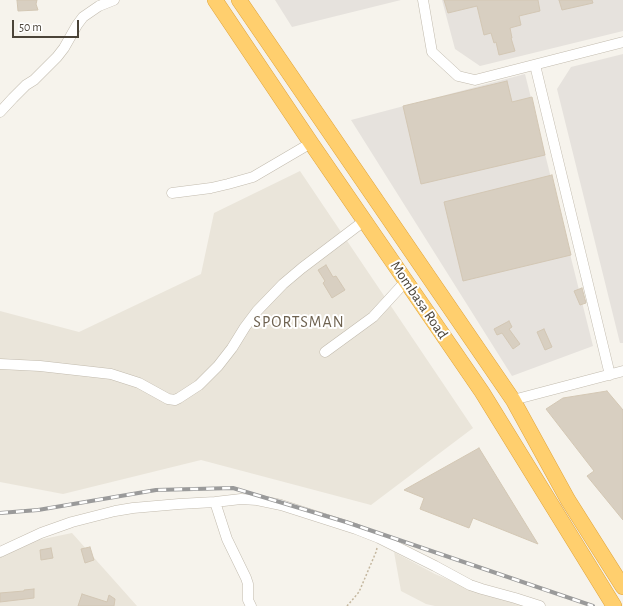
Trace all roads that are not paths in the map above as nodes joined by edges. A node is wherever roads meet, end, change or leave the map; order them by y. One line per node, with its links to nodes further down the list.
1 (114, 0): 7 (street)
2 (215, 0): 8 (highway, Mombasa Road)
3 (239, 0): 16 (highway, Mombasa Road)
4 (423, 0): 6 (street)
5 (623, 42): 6 (street)
6 (535, 65): 15 (street)
7 (0, 112)
8 (311, 143): 9 (street); 10 (highway, Mombasa Road)
9 (172, 193)
10 (364, 221): 11 (highway, Mombasa Road); 13 (street)
11 (406, 281): 12 (street); 20 (highway, Mombasa Road)
12 (325, 352)
13 (0, 364)
14 (623, 371): 15 (street)
15 (610, 374): 16 (street)
16 (513, 400): 19 (highway, Mombasa Road)
17 (215, 502): 18 (street); 21 (street); 22 (street)
18 (0, 552)
19 (623, 586)
20 (613, 604)
21 (251, 606)
22 (540, 606)

